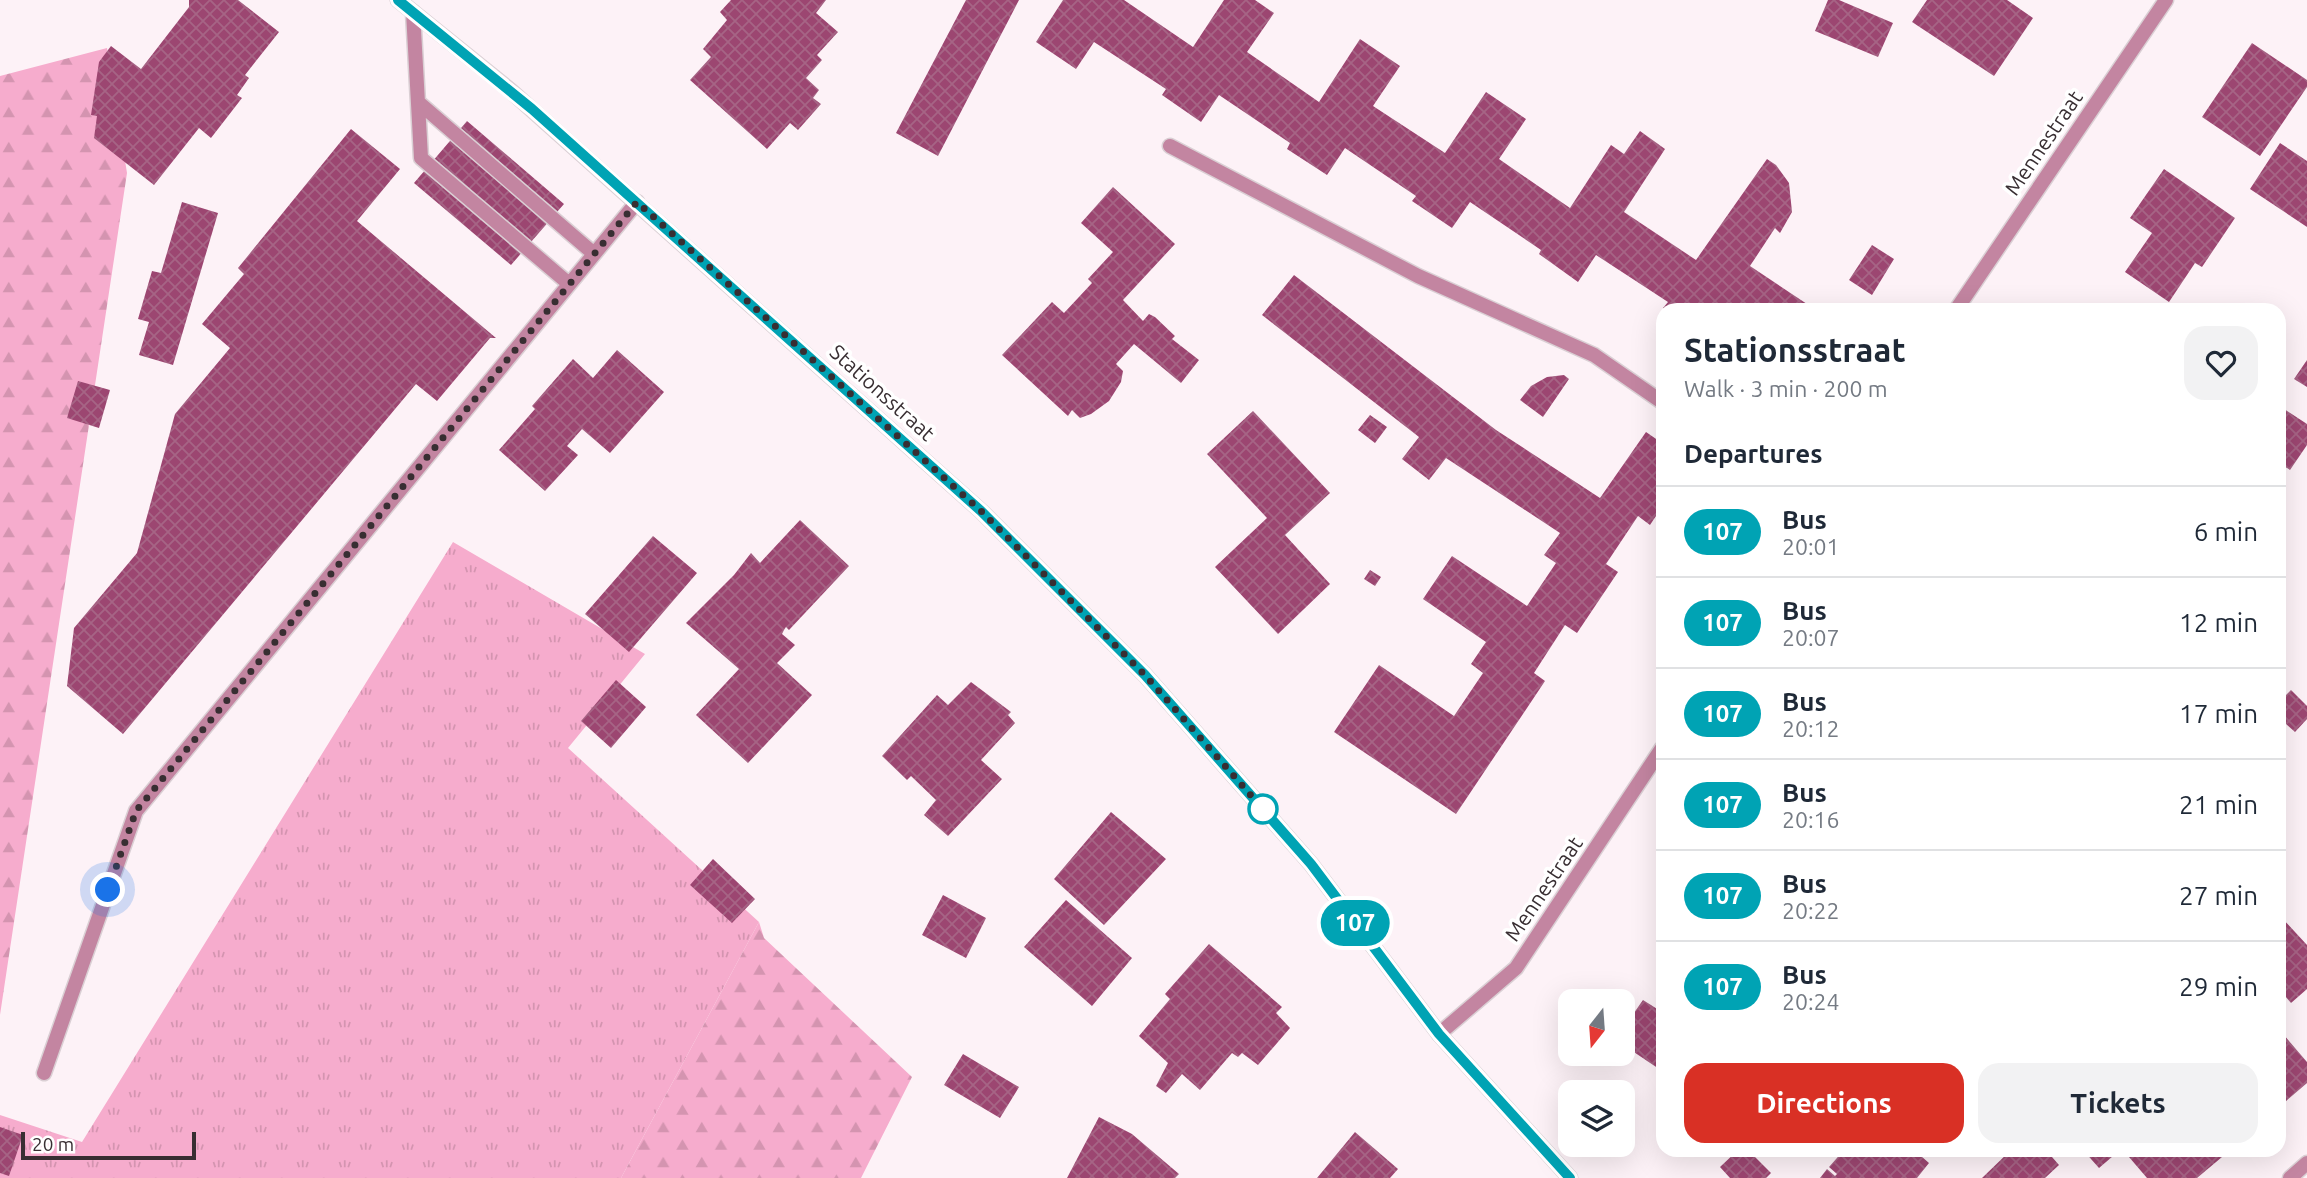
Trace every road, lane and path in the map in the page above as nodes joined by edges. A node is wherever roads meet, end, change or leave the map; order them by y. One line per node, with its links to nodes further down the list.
1 (398, 0): 3 (street, Stationsstraat)
2 (2166, 0): 9 (street, Mennestraat)
3 (413, 12): 4 (street); 6 (street, Stationsstraat)
4 (418, 102): 7 (street); 8 (street)
5 (1170, 146): 10 (street)
6 (637, 202): 7 (street); 12 (street, Stationsstraat)
7 (593, 253): 8 (street)
8 (568, 284): 13 (street)
9 (1961, 303)
10 (1656, 398)
11 (1656, 757): 12 (street, Mennestraat)
12 (1439, 1034): 15 (street, Stationsstraat)
13 (44, 1073)
14 (2307, 1163): 16 (street)
15 (1570, 1178)
16 (2290, 1178)

